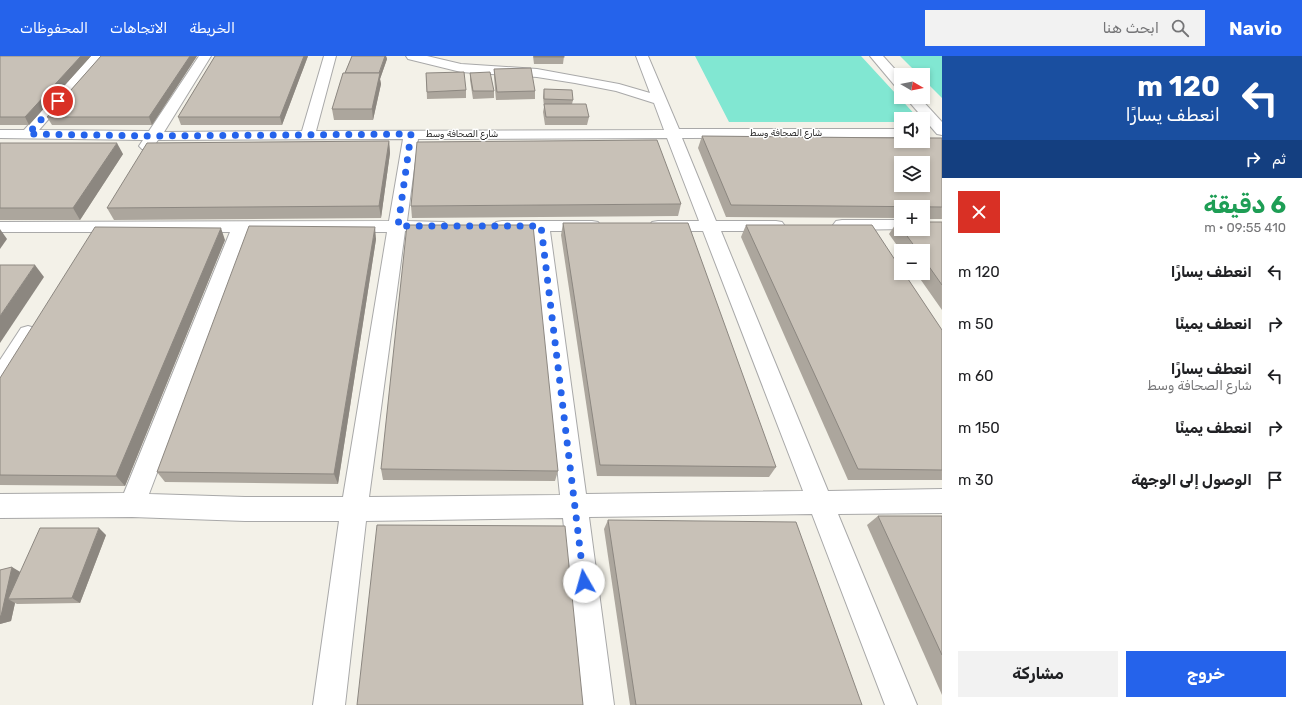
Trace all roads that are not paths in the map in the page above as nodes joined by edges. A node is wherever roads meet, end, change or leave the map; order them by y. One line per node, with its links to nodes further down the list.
1 (98, 56): 15 (street)
2 (205, 56): 18 (street)
3 (330, 56): 17 (street)
4 (412, 56): 8 (street)
5 (642, 56): 8 (street)
6 (876, 56): 7 (street)
7 (894, 76)
8 (659, 100): 10 (street)
9 (918, 104): 11 (street)
10 (672, 132): 12 (street, شارع الصحافة وسط); 16 (street, شارع الصحافة وسط); 30 (street)
11 (942, 132): 13 (street)
12 (894, 133)
13 (930, 133)
14 (0, 134): 15 (street, شارع الصحافة وسط)
15 (28, 134): 18 (street, شارع الصحافة وسط)
16 (411, 134): 17 (street, شارع الصحافة وسط); 24 (street)
17 (308, 135): 18 (street, شارع الصحافة وسط)
18 (154, 136): 19 (street)
19 (139, 160)
20 (109, 207): 34 (street)
21 (870, 225): 22 (street); 32 (street); 35 (street)
22 (894, 225)
23 (242, 226): 24 (street); 34 (street); 41 (street)
24 (398, 226): 25 (street); 44 (street)
25 (453, 226)
26 (485, 226): 27 (street)
27 (541, 226): 28 (street); 43 (street)
28 (610, 226)
29 (641, 226): 30 (street)
30 (710, 226): 31 (street); 40 (street)
31 (794, 226)
32 (824, 226)
33 (0, 227): 34 (street)
34 (96, 227): 36 (street)
35 (883, 245)
36 (83, 246)
37 (38, 319): 38 (street)
38 (0, 378)
39 (942, 501): 40 (street)
40 (821, 502): 43 (street); 47 (street)
41 (132, 505): 42 (street); 44 (street)
42 (0, 506)
43 (575, 506): 44 (street); 46 (street)
44 (354, 509): 45 (street)
45 (329, 705)
46 (598, 705)
47 (900, 705)

